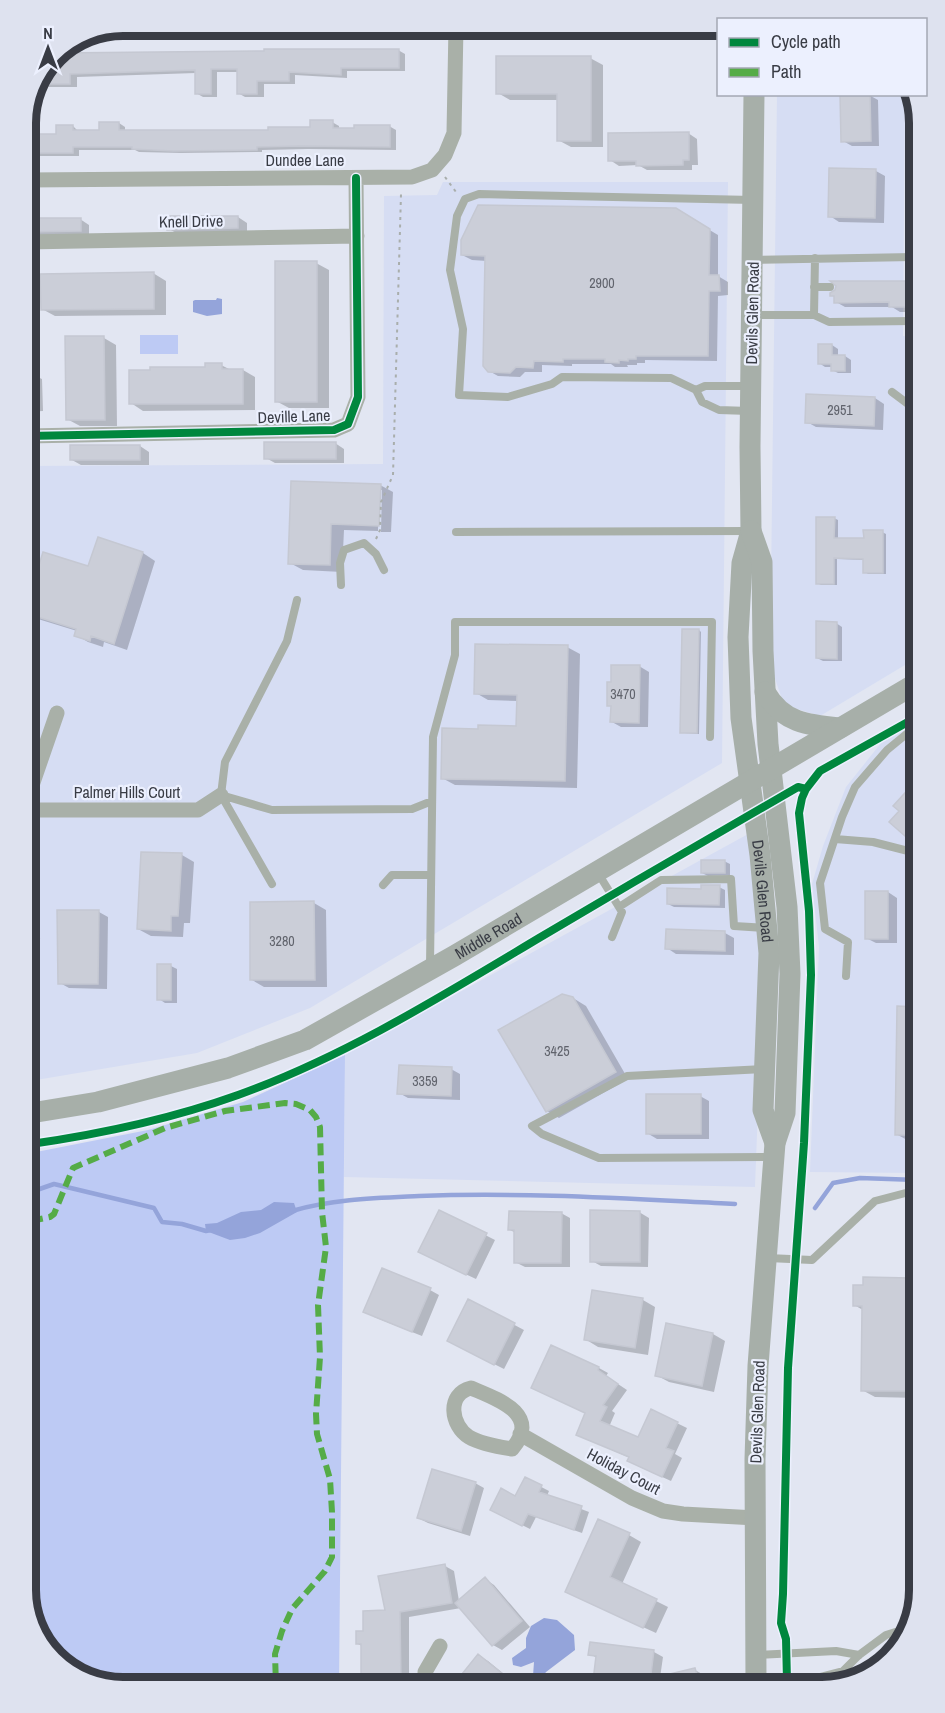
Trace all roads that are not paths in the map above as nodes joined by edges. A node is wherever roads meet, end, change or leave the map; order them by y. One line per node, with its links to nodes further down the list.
1 (456, 36): 3 (street, Dundee Lane)
2 (754, 96): 5 (main road, Devils Glen Road)
3 (356, 178): 4 (street, Dundee Lane); 6 (street, Deville Lane)
4 (36, 180)
5 (753, 200): 10 (main road, Devils Glen Road); 17 (lane)
6 (357, 236): 7 (street, Knell Drive); 21 (street, Deville Lane)
7 (36, 242)
8 (909, 257): 9 (lane)
9 (815, 258): 10 (lane); 11 (lane)
10 (753, 260): 13 (main road, Devils Glen Road)
11 (814, 287): 12 (lane); 14 (lane)
12 (830, 287)
13 (752, 315): 14 (lane); 16 (main road, Devils Glen Road)
14 (814, 315): 15 (lane)
15 (909, 321)
16 (752, 386): 17 (lane); 20 (main road, Devils Glen Road)
17 (696, 390): 20 (lane)
18 (892, 392): 19 (lane)
19 (909, 404)
20 (751, 411): 22 (main road, Devils Glen Road)
21 (36, 436)
22 (751, 531): 23 (lane); 28 (main road, Devils Glen Road); 35 (main road, Devils Glen Road)
23 (456, 532)
24 (384, 570): 25 (lane)
25 (340, 585)
26 (297, 600): 36 (lane)
27 (909, 688): 30 (main road, Middle Road)
28 (765, 692): 30 (main road); 33 (main road, Devils Glen Road)
29 (57, 713): 34 (street)
30 (840, 728): 33 (main road, Middle Road)
31 (909, 732): 39 (lane)
32 (710, 737): 37 (lane)
33 (771, 769): 35 (main road, Middle Road); 47 (main road, Devils Glen Road)
34 (36, 774)
35 (750, 781): 41 (main road, Middle Road); 46 (main road, Devils Glen Road)
36 (221, 795): 37 (lane); 38 (street, Palmer Hills Court); 43 (lane)
37 (432, 801): 42 (lane)
38 (36, 810)
39 (835, 839): 40 (lane); 50 (lane)
40 (909, 851)
41 (597, 871): 45 (lane); 49 (main road, Middle Road)
42 (431, 875): 44 (lane); 49 (lane)
43 (272, 884)
44 (383, 885)
45 (619, 907): 46 (lane); 48 (lane)
46 (767, 928): 47 (lane); 51 (main road, Devils Glen Road)
47 (788, 929): 53 (main road, Devils Glen Road)
48 (612, 937)
49 (430, 969): 52 (main road, Middle Road)
50 (846, 976)
51 (766, 1069): 53 (main road, Devils Glen Road); 53 (lane)
52 (36, 1112)
53 (775, 1150): 55 (main road, Devils Glen Road)
54 (909, 1192): 55 (lane)
55 (767, 1258): 57 (main road, Devils Glen Road)
56 (520, 1434): 56 (street); 57 (street, Holiday Court)
57 (756, 1518): 60 (main road, Devils Glen Road)
58 (898, 1631): 61 (lane)
59 (440, 1646): 62 (street)
60 (756, 1655): 61 (lane); 63 (main road, Devils Glen Road)
61 (858, 1655): 64 (lane)
62 (425, 1677)
63 (756, 1677)
64 (820, 1677)

